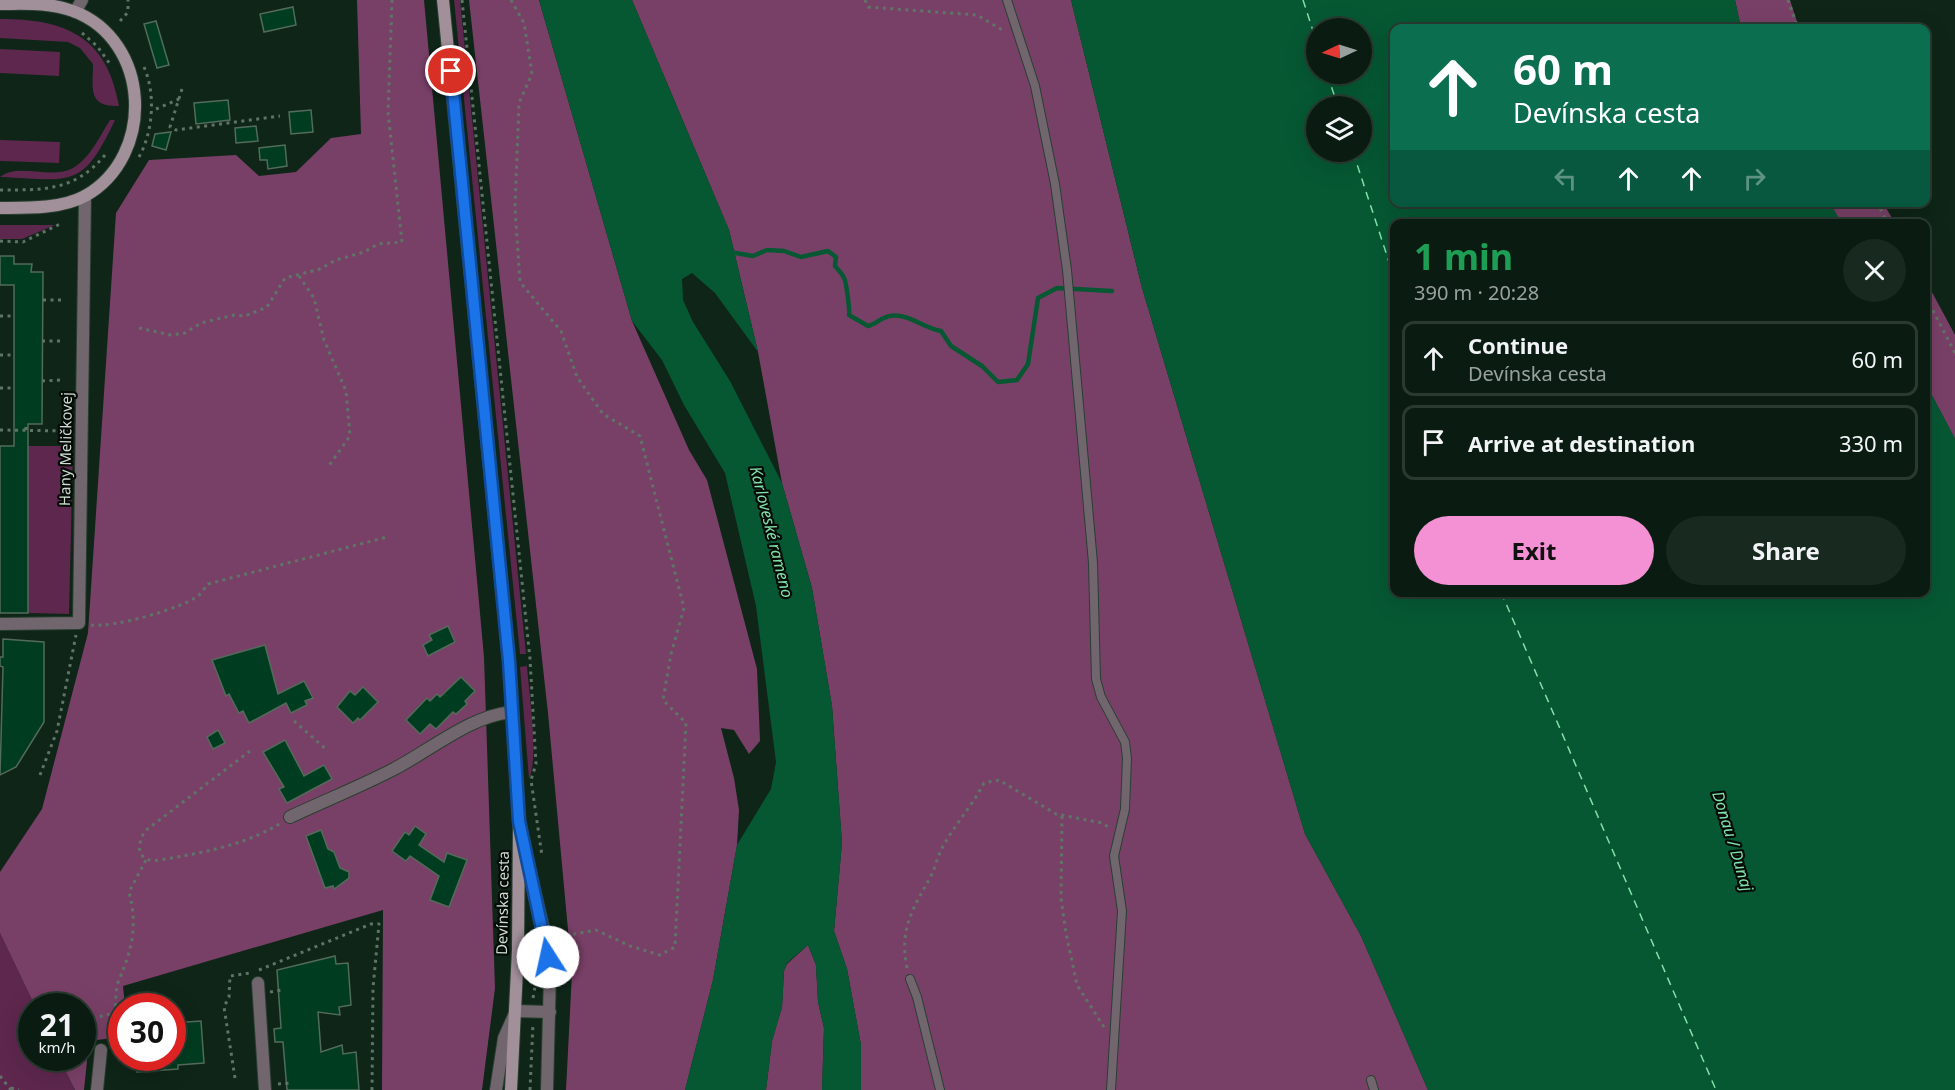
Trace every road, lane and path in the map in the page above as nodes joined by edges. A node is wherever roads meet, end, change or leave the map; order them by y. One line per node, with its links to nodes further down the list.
1 (82, 0): 11 (street)
2 (128, 0): 13 (path)
3 (392, 0): 33 (path)
4 (443, 0): 59 (street, Devínska cesta)
5 (462, 0): 57 (path)
6 (511, 0): 70 (path)
7 (865, 0): 17 (path)
8 (1006, 0): 67 (lane)
9 (1788, 0): 14 (path)
10 (0, 4): 11 (street)
11 (75, 12): 27 (street)
12 (111, 18): 15 (path)
13 (120, 21)
14 (1797, 24)
15 (118, 26)
16 (74, 28): 19 (path)
17 (1007, 32)
18 (143, 66): 25 (path)
19 (112, 68)
20 (182, 89): 21 (path)
21 (179, 99): 22 (path); 23 (path)
22 (156, 109)
23 (280, 116)
24 (109, 151): 26 (path)
25 (137, 160)
26 (0, 190)
27 (85, 196): 28 (street); 29 (street, Hany Meličkovej)
28 (0, 208)
29 (85, 211): 30 (path); 52 (street, Hany Meličkovej)
30 (58, 218)
31 (62, 223): 32 (path)
32 (0, 241)
33 (299, 276): 39 (path); 53 (path)
34 (43, 300): 35 (path)
35 (62, 300)
36 (1930, 305): 42 (path)
37 (0, 316): 38 (path)
38 (14, 316)
39 (139, 328)
40 (42, 341): 41 (path)
41 (62, 341)
42 (1955, 353)
43 (0, 355): 44 (path)
44 (14, 355)
45 (62, 380): 46 (path)
46 (42, 381)
47 (0, 388): 48 (path)
48 (13, 388)
49 (26, 424): 51 (path)
50 (0, 430): 51 (path)
51 (26, 430): 52 (path)
52 (80, 431): 55 (street, Hany Meličkovej)
53 (328, 467)
54 (387, 537): 55 (path)
55 (79, 623): 56 (street); 63 (path)
56 (0, 624)
57 (530, 659): 58 (path); 69 (path)
58 (521, 660)
59 (513, 712): 65 (street); 66 (street, Devínska cesta)
60 (294, 721): 62 (path)
61 (250, 751): 68 (path)
62 (328, 751)
63 (40, 775)
64 (1062, 816): 67 (path); 71 (path); 77 (path)
65 (290, 817): 68 (path)
66 (519, 821): 74 (street, Devínska cesta); 75 (street)
67 (1119, 834): 77 (lane)
68 (146, 860): 76 (path)
69 (543, 863)
70 (554, 929)
71 (910, 979): 91 (lane)
72 (263, 988): 73 (path); 83 (street)
73 (282, 990)
74 (516, 1011): 75 (street); 88 (street); 89 (street, Devínska cesta)
75 (550, 1012): 90 (street)
76 (96, 1017)
77 (1114, 1044): 92 (lane)
78 (96, 1070): 86 (street)
79 (0, 1076): 84 (path)
80 (235, 1078): 87 (path)
81 (1371, 1080): 93 (lane)
82 (291, 1083): 83 (path)
83 (271, 1087)
84 (10, 1089): 85 (path)
85 (19, 1090)
86 (97, 1090)
87 (372, 1090)
88 (496, 1090)
89 (511, 1090)
90 (547, 1090)
91 (940, 1090)
92 (1111, 1090)
93 (1374, 1090)

